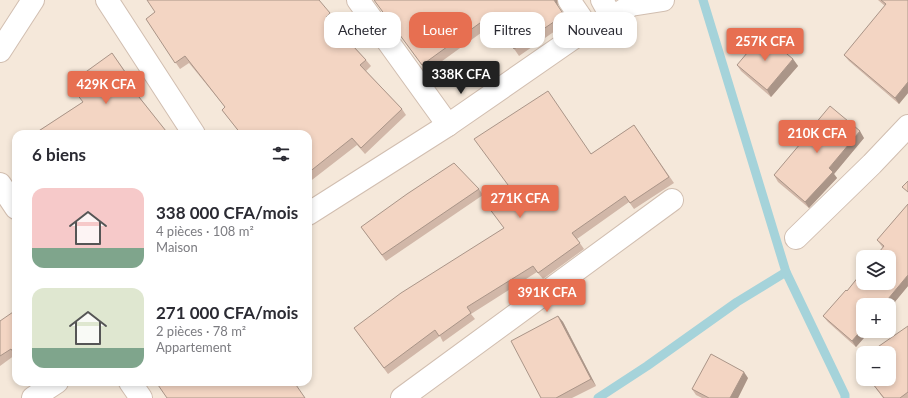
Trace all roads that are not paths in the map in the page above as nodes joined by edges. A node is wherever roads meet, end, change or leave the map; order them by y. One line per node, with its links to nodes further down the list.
1 (33, 0): 9 (street)
2 (107, 0): 12 (street)
3 (358, 0): 10 (street)
4 (569, 0): 7 (street)
5 (663, 0): 6 (street)
6 (607, 9)
7 (577, 12)
8 (559, 48): 10 (street)
9 (0, 51)
10 (448, 125): 16 (street)
11 (908, 126): 17 (street)
12 (191, 130)
13 (0, 184): 15 (street)
14 (672, 200): 22 (street)
15 (12, 202)
16 (312, 211)
17 (796, 238)
18 (51, 386): 20 (street)
19 (133, 386): 21 (street)
20 (33, 398)
21 (141, 398)
22 (402, 398)

